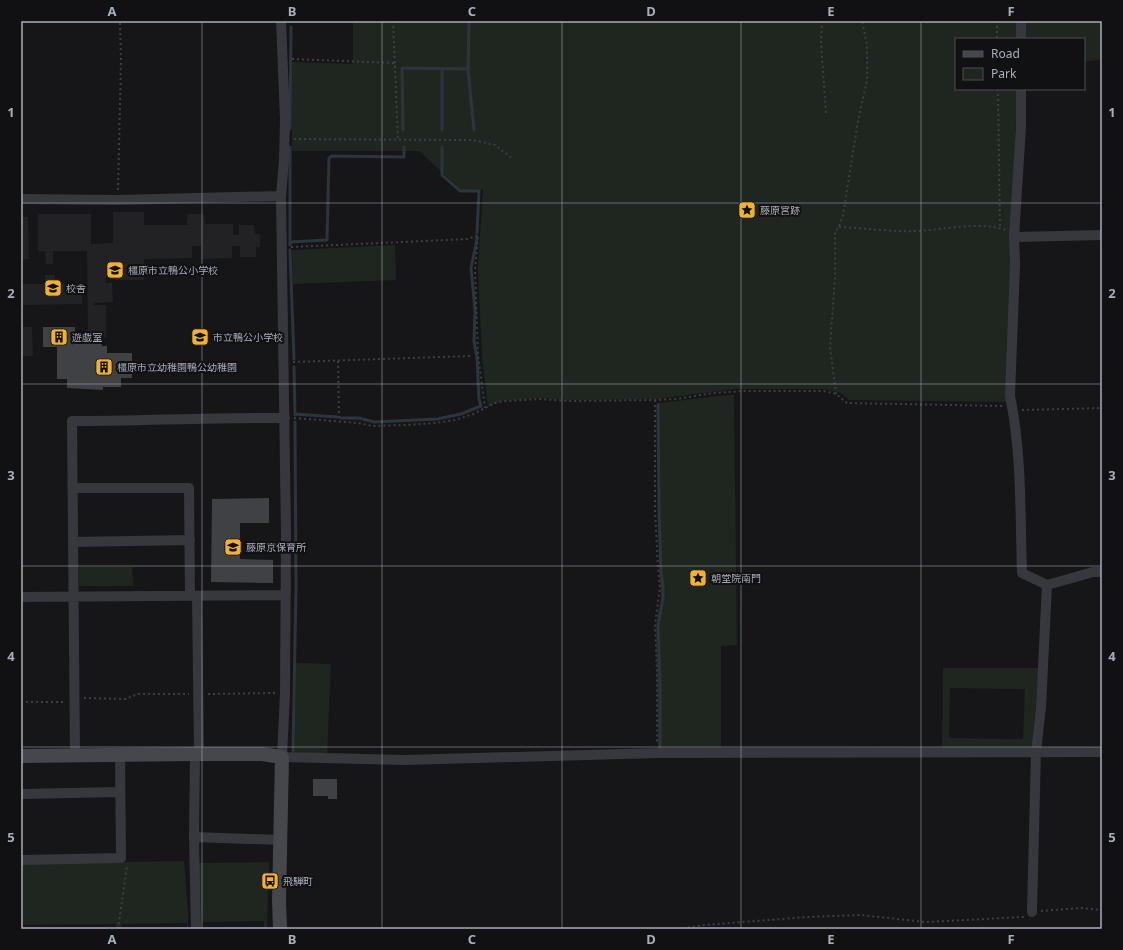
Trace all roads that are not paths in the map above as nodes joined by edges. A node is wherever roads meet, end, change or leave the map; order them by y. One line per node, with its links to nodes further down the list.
1 (281, 21): 5 (street)
2 (1020, 21): 3 (street)
3 (1021, 38)
4 (1021, 90): 7 (street)
5 (281, 196): 6 (street); 9 (street)
6 (21, 199)
7 (1014, 235): 8 (street); 14 (street)
8 (1102, 235)
9 (285, 418): 10 (street); 15 (street)
10 (73, 488): 11 (street); 12 (street)
11 (190, 540): 12 (street); 16 (street)
12 (73, 542): 18 (street)
13 (1102, 572): 14 (street)
14 (1046, 585): 19 (street)
15 (286, 595): 16 (street); 25 (street)
16 (194, 596): 18 (street); 22 (street)
17 (21, 597): 18 (street)
18 (74, 597): 23 (street)
19 (1036, 752): 20 (street); 25 (street); 31 (street)
20 (1102, 752)
21 (120, 754): 22 (street); 23 (street); 26 (street)
22 (197, 754): 25 (street); 28 (street)
23 (75, 755): 24 (street)
24 (21, 756)
25 (282, 757): 29 (street)
26 (120, 792): 27 (street); 30 (street)
27 (21, 794)
28 (194, 837): 29 (street); 32 (street)
29 (280, 840): 33 (street)
30 (21, 860)
31 (1032, 912)
32 (196, 929)
33 (280, 929)

